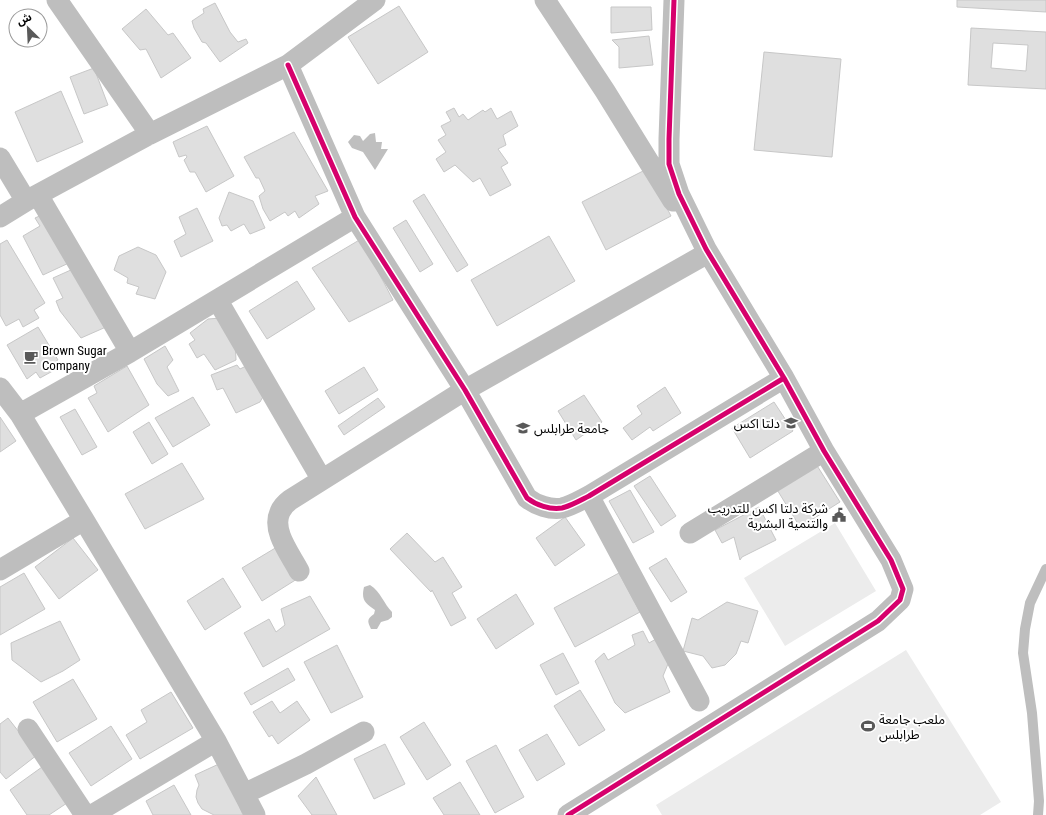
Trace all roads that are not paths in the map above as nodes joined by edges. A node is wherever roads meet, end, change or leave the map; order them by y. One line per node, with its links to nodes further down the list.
1 (57, 0): 6 (street)
2 (374, 0): 5 (street)
3 (545, 0): 11 (street)
4 (674, 0): 11 (street)
5 (288, 65): 6 (street); 10 (street)
6 (150, 134): 8 (street)
7 (0, 158): 8 (street)
8 (32, 198): 9 (street); 13 (street)
9 (0, 217)
10 (355, 217): 12 (street); 16 (street)
11 (706, 252): 14 (street); 16 (street)
12 (218, 301): 13 (street); 19 (street)
13 (130, 352): 17 (street)
14 (784, 378): 18 (street); 20 (street)
15 (0, 388): 17 (street)
16 (465, 390): 19 (street); 20 (street)
17 (20, 414): 21 (street)
18 (824, 451): 22 (street); 34 (street)
19 (322, 480): 25 (street)
20 (589, 496): 26 (street)
21 (84, 520): 24 (street); 29 (street)
22 (690, 533)
23 (1046, 569): 35 (lane)
24 (0, 570)
25 (300, 571)
26 (699, 701)
27 (28, 729): 31 (street)
28 (364, 732): 30 (street)
29 (216, 742): 30 (street); 32 (street)
30 (244, 794): 33 (street)
31 (85, 815)
32 (92, 815)
33 (255, 815)
34 (568, 815)
35 (1038, 815)

